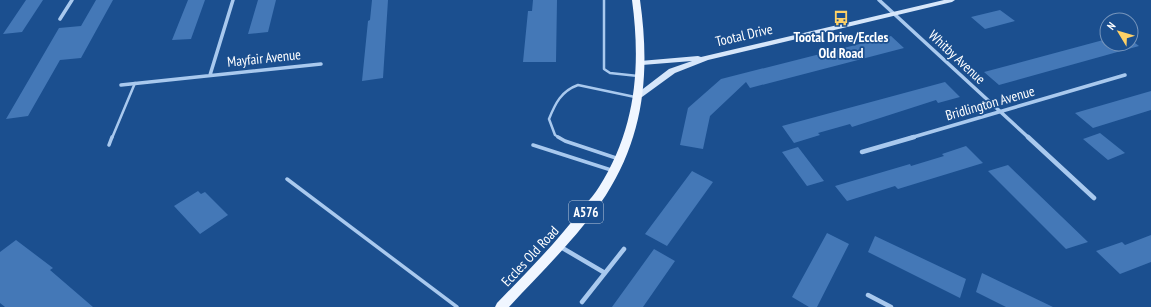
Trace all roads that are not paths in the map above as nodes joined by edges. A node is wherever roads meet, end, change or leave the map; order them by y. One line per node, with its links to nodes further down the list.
1 (72, 0): 8 (street)
2 (233, 0): 12 (street, Mayfair Avenue)
3 (604, 0): 14 (lane)
4 (636, 0): 10 (main road, Eccles Old Road / A576)
5 (879, 0): 7 (street, Whitby Avenue)
6 (952, 0): 7 (street, Tootal Drive)
7 (893, 13): 9 (street, Tootal Drive); 18 (street, Whitby Avenue)
8 (60, 19)
9 (706, 58): 10 (street, Tootal Drive); 17 (street, Tootal Drive)
10 (642, 62): 14 (main road, Eccles Old Road / A576)
11 (321, 64): 12 (street, Mayfair Avenue)
12 (210, 75): 15 (street, Mayfair Avenue)
13 (1125, 75): 18 (street, Bridlington Avenue)
14 (641, 77): 17 (main road, Eccles Old Road / A576)
15 (135, 83): 16 (street, Mayfair Avenue); 19 (lane)
16 (121, 85)
17 (639, 96): 22 (main road, Eccles Old Road / A576); 22 (lane)
18 (1000, 111): 21 (street, Bridlington Avenue); 25 (street, Whitby Avenue)
19 (109, 145)
20 (533, 145): 23 (lane)
21 (862, 152)
22 (618, 158): 23 (main road, Eccles Old Road / A576)
23 (613, 171): 26 (main road, Eccles Old Road / A576)
24 (287, 179): 31 (lane)
25 (1094, 198)
26 (558, 246): 28 (street); 32 (main road, Eccles Old Road / A576)
27 (624, 249): 28 (street)
28 (605, 274): 30 (street)
29 (868, 295): 33 (street)
30 (582, 302)
31 (457, 307)
32 (501, 307)
33 (891, 307)

